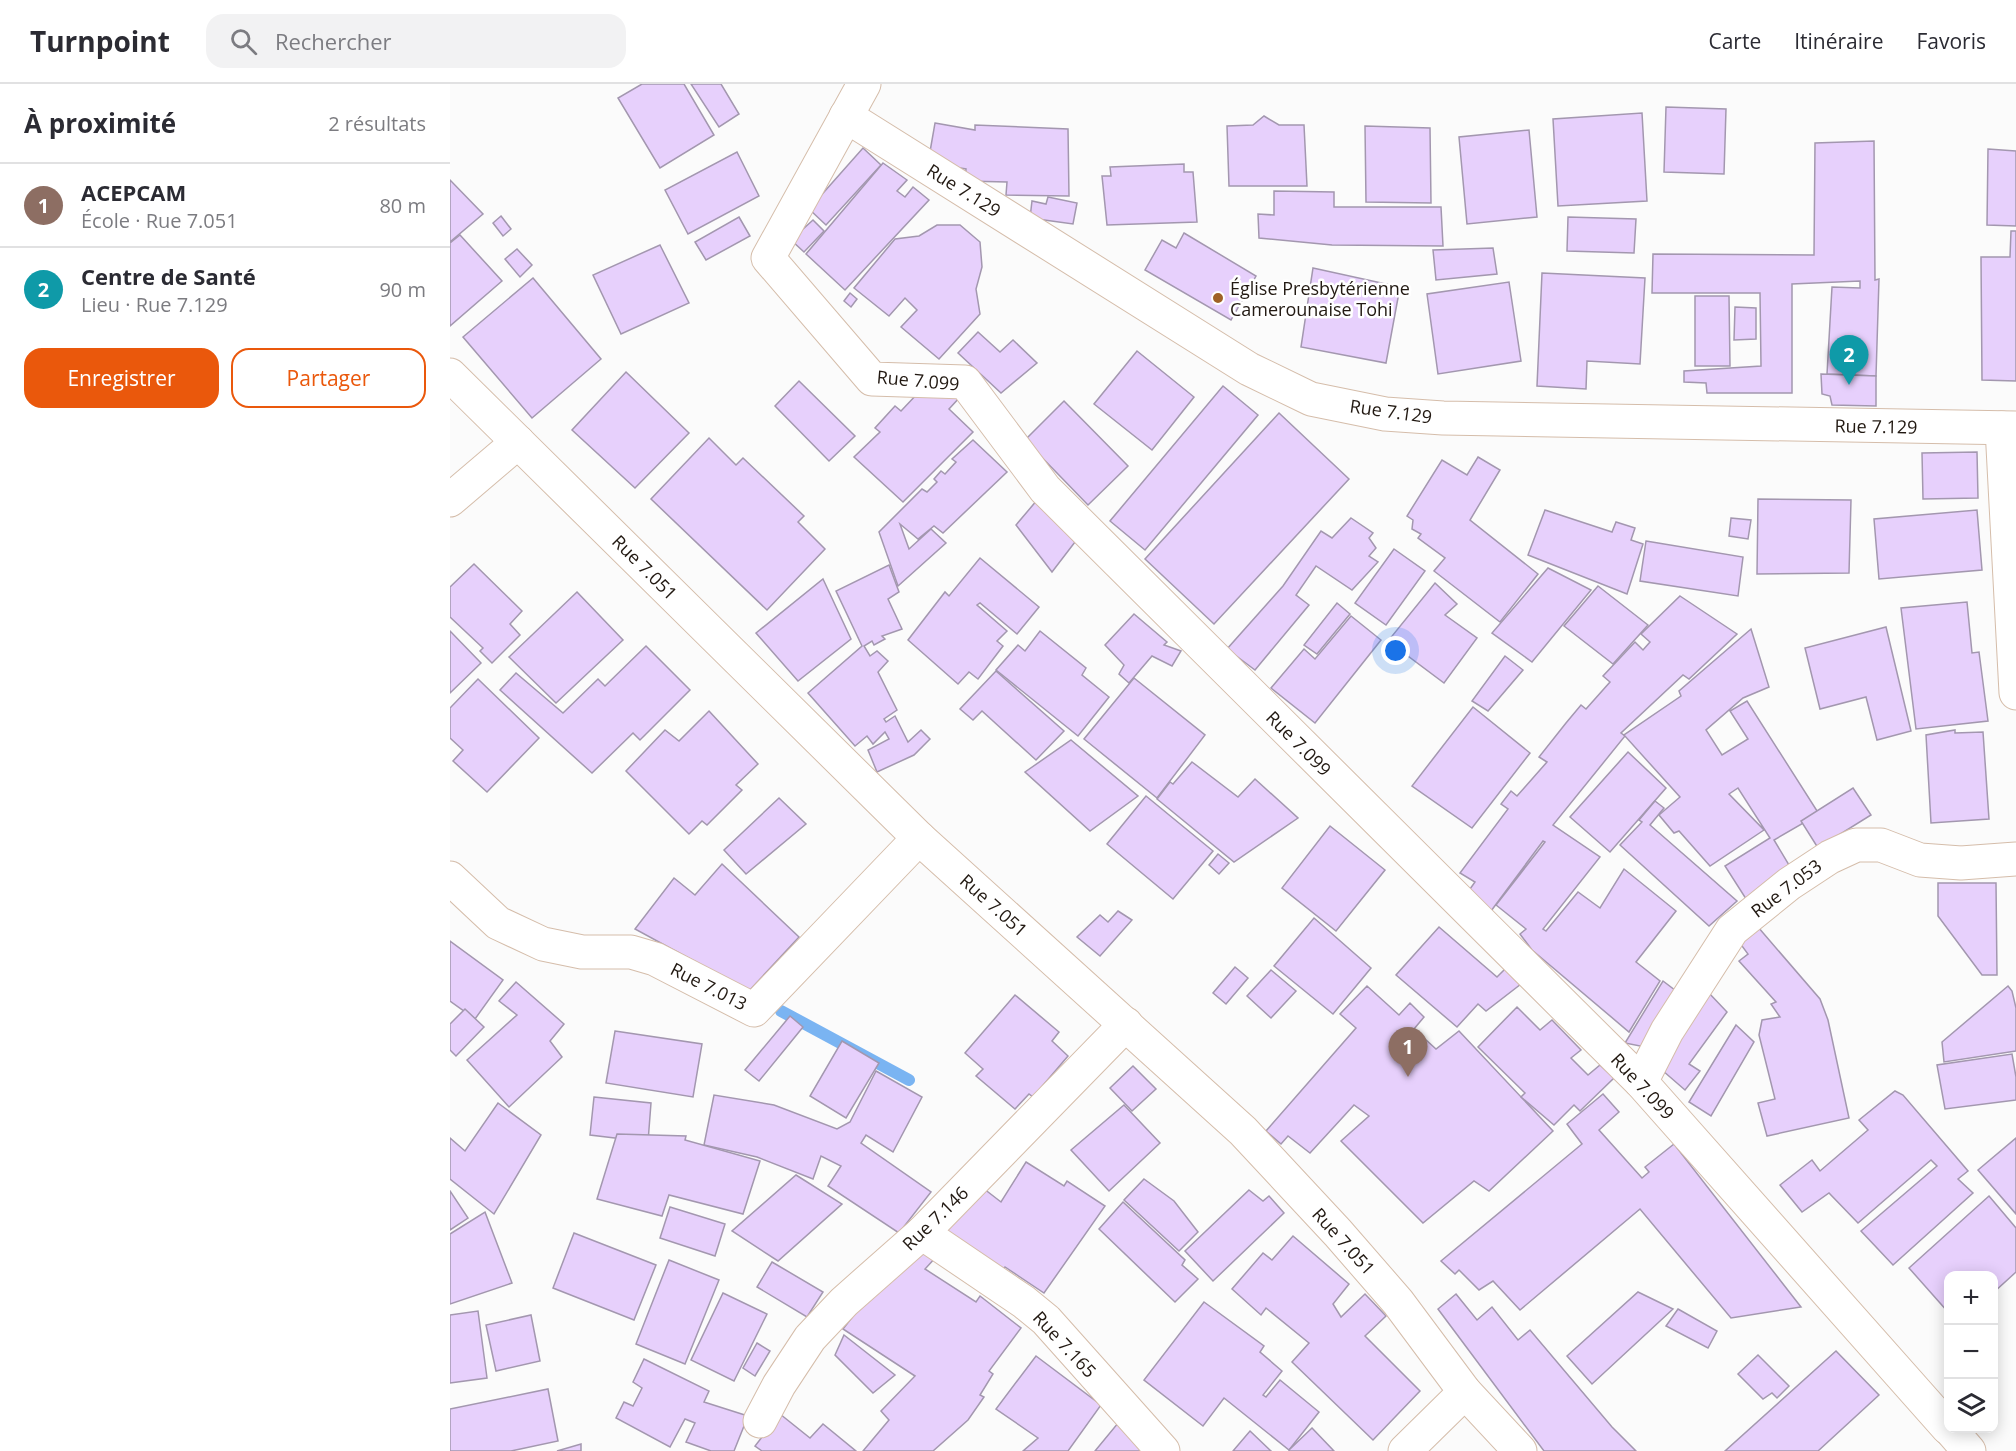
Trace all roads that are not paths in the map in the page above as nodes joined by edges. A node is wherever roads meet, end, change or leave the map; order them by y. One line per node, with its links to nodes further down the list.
1 (864, 84): 2 (street, Rue 7.099)
2 (846, 116): 4 (street, Rue 7.129); 12 (street, Rue 7.099)
3 (450, 375): 5 (street, Rue 7.051)
4 (2009, 428): 7 (street)
5 (518, 442): 6 (street); 8 (street, Rue 7.051)
6 (450, 500)
7 (2016, 693)
8 (919, 838): 10 (street, Rue 7.013); 11 (street, Rue 7.051)
9 (2016, 859): 12 (street, Rue 7.053)
10 (450, 878)
11 (1126, 1024): 13 (street, Rue 7.146); 14 (street, Rue 7.051)
12 (1641, 1082): 16 (street, Rue 7.099)
13 (922, 1233): 15 (street, Rue 7.146); 18 (street, Rue 7.165)
14 (1465, 1392): 19 (street); 20 (street, Rue 7.051)
15 (760, 1422)
16 (1944, 1422)
17 (1953, 1433): 21 (street, Rue 7.099)
18 (1163, 1451)
19 (1405, 1451)
20 (1520, 1451)
21 (1969, 1451)

